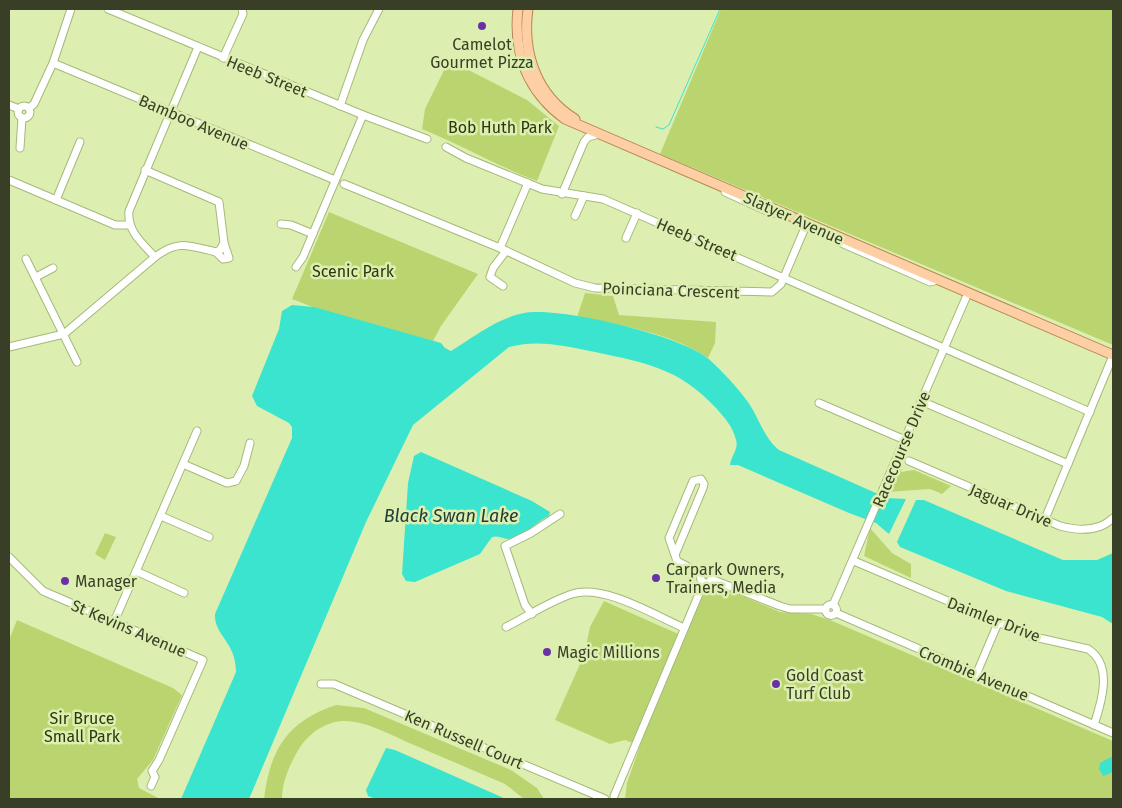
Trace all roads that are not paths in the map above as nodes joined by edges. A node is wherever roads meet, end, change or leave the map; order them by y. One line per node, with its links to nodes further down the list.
1 (71, 9): 9 (street)
2 (108, 9): 7 (street, Heeb Street)
3 (379, 9): 11 (street)
4 (518, 9): 17 (main road, Slatyer Avenue)
5 (528, 9): 18 (main road, Slatyer Avenue)
6 (244, 11): 8 (street)
7 (198, 47): 8 (street, Heeb Street); 14 (street)
8 (223, 58): 11 (street, Heeb Street)
9 (53, 63): 12 (street); 14 (street, Bamboo Avenue)
10 (9, 105): 13 (street)
11 (340, 106): 15 (street, Heeb Street)
12 (30, 108): 13 (street); 16 (street)
13 (18, 109): 16 (street)
14 (170, 112): 25 (street); 27 (street, Bamboo Avenue)
15 (363, 115): 20 (street, Heeb Street); 27 (street)
16 (22, 118): 24 (street)
17 (574, 124): 18 (main road, Slatyer Avenue); 22 (street)
18 (590, 129): 19 (main road, Slatyer Avenue)
19 (600, 134): 22 (street); 35 (main road, Slatyer Avenue)
20 (427, 139)
21 (80, 142): 32 (street)
22 (584, 142): 30 (street)
23 (446, 147): 28 (street, Heeb Street)
24 (20, 148)
25 (145, 170): 37 (street); 40 (street)
26 (9, 180): 32 (street)
27 (335, 180): 38 (street)
28 (528, 183): 30 (street, Heeb Street); 41 (street)
29 (344, 184): 41 (street)
30 (562, 194): 31 (street, Heeb Street)
31 (584, 196): 33 (street, Heeb Street); 34 (street)
32 (56, 200): 37 (street)
33 (637, 213): 39 (street); 48 (street, Heeb Street)
34 (575, 216)
35 (807, 223): 48 (street, Poinciana Crescent); 50 (main road, Slatyer Avenue)
36 (282, 224): 38 (street)
37 (130, 225): 43 (street)
38 (312, 234): 45 (street)
39 (626, 238)
40 (224, 243): 42 (street); 42 (street)
41 (503, 250): 48 (street, Poinciana Crescent); 49 (street)
42 (216, 252): 43 (street)
43 (155, 257): 51 (street)
44 (26, 259): 47 (street)
45 (296, 267)
46 (53, 268): 47 (street)
47 (36, 277): 51 (street)
48 (784, 277): 53 (street, Heeb Street)
49 (503, 286)
50 (968, 293): 53 (street, Racecourse Drive); 54 (main road, Slatyer Avenue)
51 (64, 334): 52 (street); 55 (street)
52 (9, 347)
53 (944, 348): 56 (street, Racecourse Drive); 58 (street, Heeb Street)
54 (1113, 357): 58 (street)
55 (77, 362)
56 (921, 401): 60 (street, Racecourse Drive); 64 (street)
57 (819, 402): 60 (street)
58 (1090, 412): 64 (street)
59 (197, 431): 63 (street)
60 (904, 440): 72 (street, Racecourse Drive)
61 (250, 443): 63 (street)
62 (908, 462): 68 (street, Jaguar Drive)
63 (183, 464): 66 (street)
64 (1068, 464): 68 (street)
65 (560, 514): 79 (street)
66 (161, 516): 69 (street); 73 (street)
67 (1113, 518): 68 (street, Jaguar Drive)
68 (1045, 519)
69 (209, 537)
70 (675, 555): 70 (street); 74 (street)
71 (9, 557): 80 (street, St Kevins Avenue)
72 (854, 561): 78 (street, Racecourse Drive); 81 (street, Daimler Drive)
73 (136, 571): 77 (street); 80 (street)
74 (702, 574): 75 (street); 76 (street)
75 (711, 579): 76 (street); 78 (street)
76 (704, 582): 83 (street)
77 (184, 593)
78 (834, 609): 84 (street, Crombie Avenue)
79 (532, 614): 82 (street); 83 (street)
80 (114, 622): 88 (street, St Kevins Avenue)
81 (998, 623): 84 (street); 86 (street, Daimler Drive)
82 (506, 627)
83 (684, 628): 89 (street)
84 (976, 675): 86 (street, Crombie Avenue)
85 (321, 684): 90 (street, Ken Russell Court)
86 (1094, 725): 87 (street, Crombie Avenue)
87 (1113, 733)
88 (151, 786)
89 (616, 798): 90 (street)
90 (605, 799)

